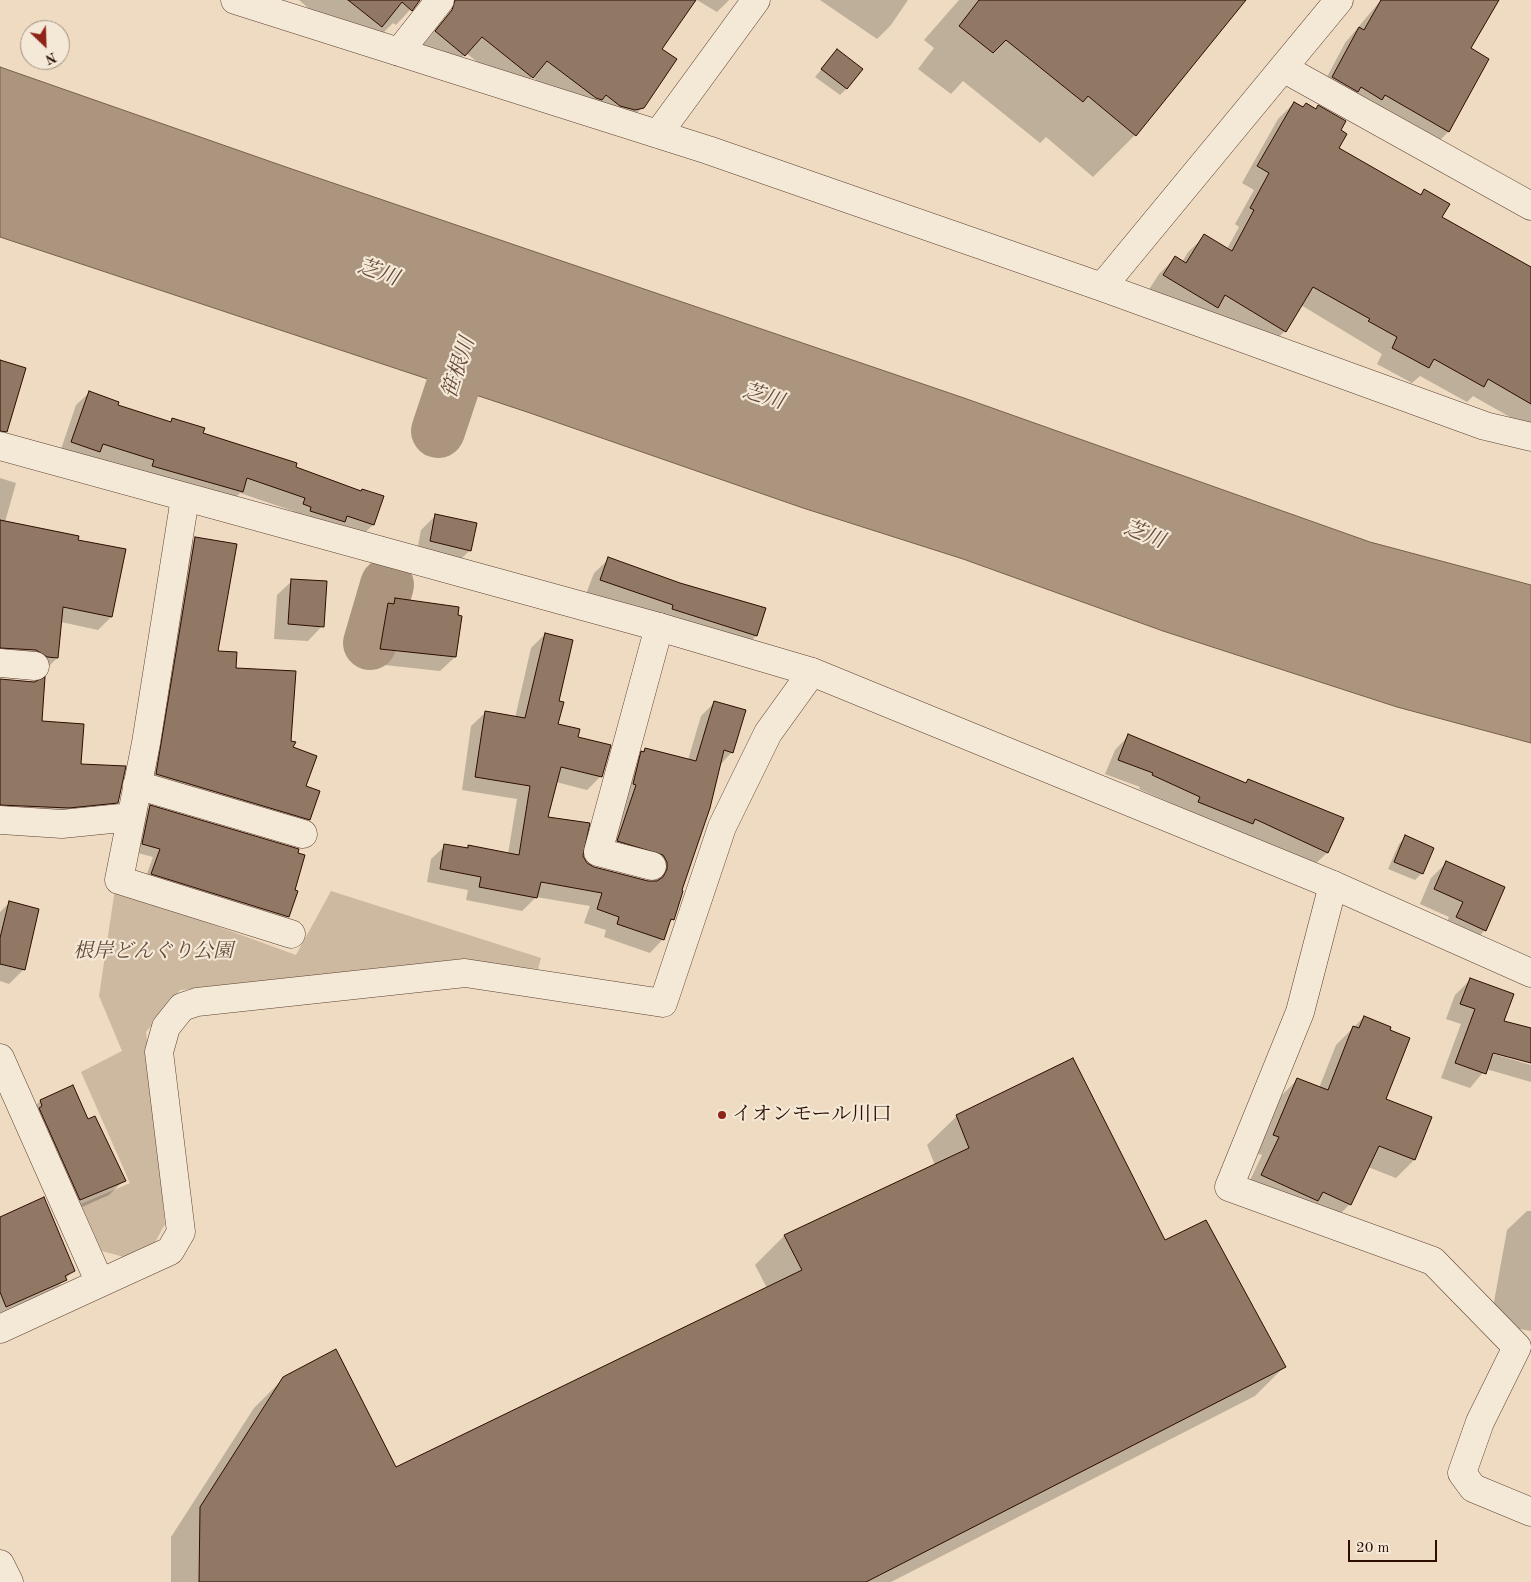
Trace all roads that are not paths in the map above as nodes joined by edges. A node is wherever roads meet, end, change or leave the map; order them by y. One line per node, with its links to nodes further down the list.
1 (235, 0): 5 (street)
2 (440, 0): 5 (street)
3 (756, 0): 7 (street)
4 (1339, 0): 6 (street)
5 (400, 52): 7 (street)
6 (1283, 68): 8 (street); 9 (street)
7 (658, 134): 9 (street)
8 (1531, 206)
9 (1102, 287): 10 (street)
10 (1531, 437)
11 (0, 446): 12 (street)
12 (185, 498): 13 (street); 17 (street)
13 (659, 627): 16 (street); 21 (street)
14 (0, 662): 15 (street)
15 (35, 666)
16 (812, 672): 22 (street); 26 (street)
17 (137, 785): 18 (street); 20 (street)
18 (131, 817): 19 (street); 23 (street)
19 (0, 820)
20 (303, 834)
21 (652, 866)
22 (1333, 884): 24 (street); 28 (street)
23 (291, 934)
24 (1531, 973)
25 (0, 1058): 26 (street)
26 (100, 1283): 27 (street)
27 (0, 1329)
28 (1524, 1346): 29 (street)
29 (1524, 1509)
30 (0, 1564): 31 (street)
31 (8, 1582)

